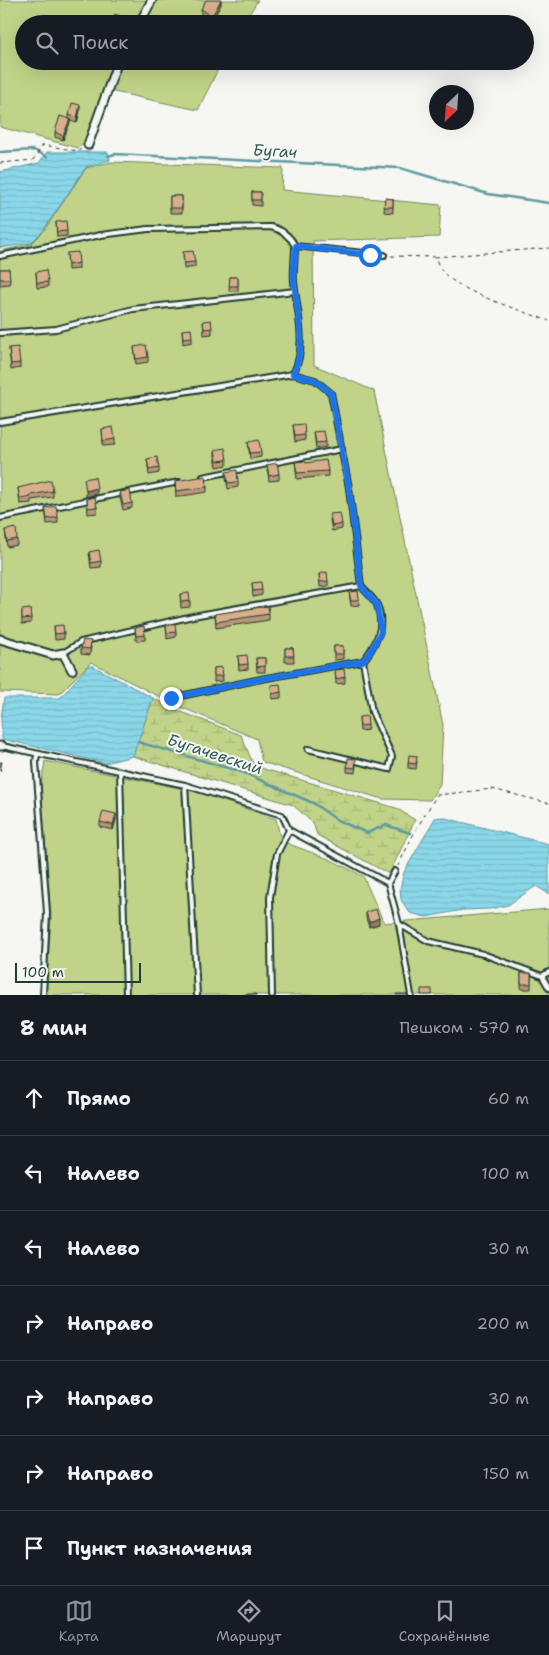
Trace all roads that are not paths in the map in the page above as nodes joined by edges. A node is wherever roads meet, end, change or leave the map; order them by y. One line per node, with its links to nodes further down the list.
1 (152, 0): 2 (street)
2 (144, 15)
3 (115, 70): 4 (street)
4 (88, 145)
5 (296, 246): 6 (lane); 7 (lane); 8 (lane)
6 (0, 256)
7 (384, 256)
8 (295, 291): 9 (lane); 10 (lane)
9 (0, 333)
10 (293, 374): 11 (lane); 12 (lane)
11 (0, 422)
12 (342, 449): 13 (lane); 16 (lane)
13 (197, 478)
14 (187, 480): 15 (lane)
15 (0, 518)
16 (361, 586): 18 (lane); 19 (lane)
17 (0, 639): 18 (street)
18 (63, 652): 20 (street)
19 (363, 661): 21 (lane); 23 (lane)
20 (72, 670)
21 (171, 698)
22 (1, 746): 24 (lane)
23 (308, 749)
24 (38, 754): 25 (lane); 34 (lane)
25 (120, 771): 26 (lane); 35 (lane)
26 (185, 784): 27 (lane); 36 (lane)
27 (288, 830): 29 (lane); 37 (lane)
28 (395, 871): 29 (lane)
29 (388, 883): 30 (lane)
30 (399, 924): 32 (lane); 38 (lane)
31 (549, 972): 32 (lane)
32 (542, 976): 33 (lane)
33 (549, 988)
34 (43, 995)
35 (126, 995)
36 (197, 995)
37 (272, 995)
38 (411, 995)

